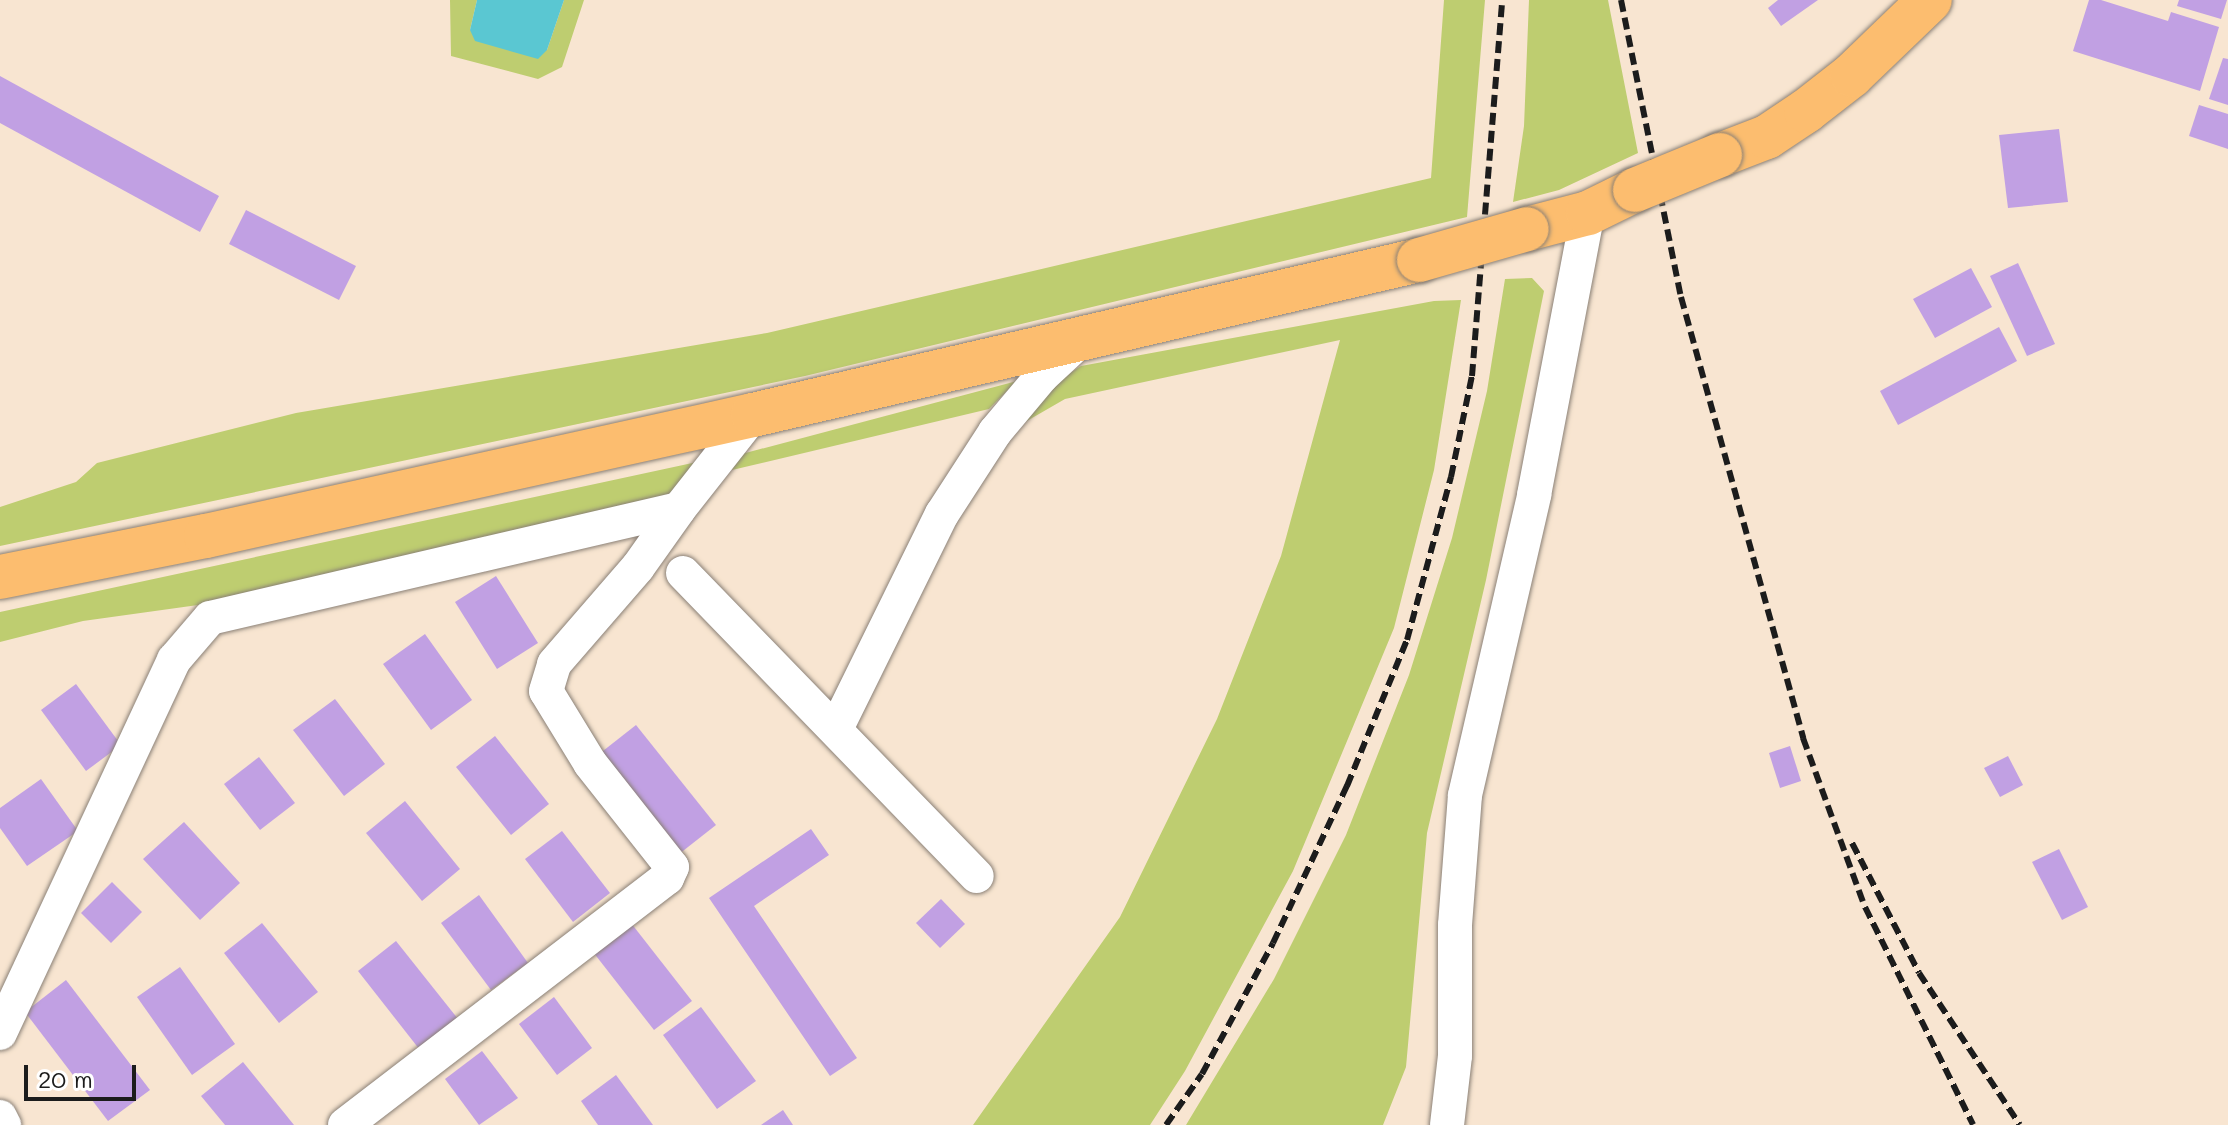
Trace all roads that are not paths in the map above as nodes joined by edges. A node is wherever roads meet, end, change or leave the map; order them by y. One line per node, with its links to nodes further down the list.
1 (1930, 0): 2 (main road, bridge)
2 (1588, 213): 3 (main road, bridge); 14 (street)
3 (1085, 336): 4 (main road); 8 (street)
4 (753, 415): 5 (street); 7 (main road)
5 (679, 509): 10 (street); 13 (street)
6 (683, 573): 8 (street)
7 (0, 577)
8 (836, 729): 9 (street)
9 (977, 876)
10 (0, 1033)
11 (0, 1117): 12 (street)
12 (4, 1125)
13 (345, 1125)
14 (1447, 1125)

